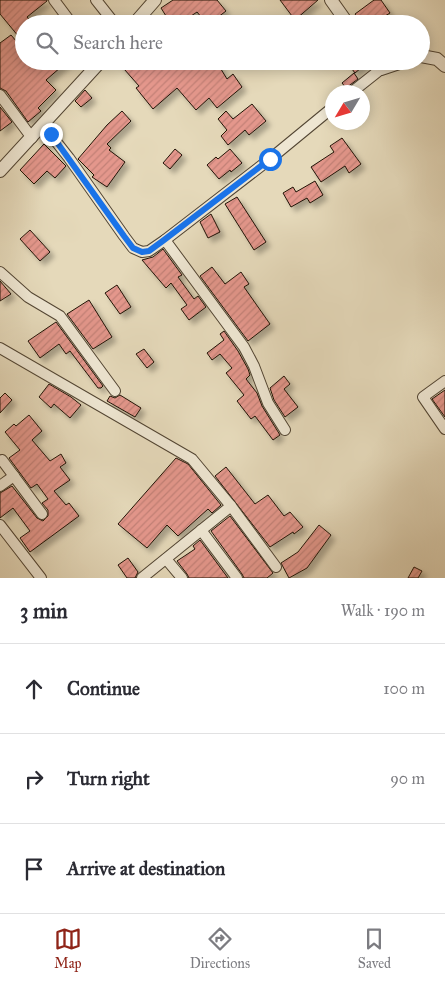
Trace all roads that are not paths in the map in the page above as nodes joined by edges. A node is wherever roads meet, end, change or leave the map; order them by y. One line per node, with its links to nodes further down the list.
1 (54, 0): 5 (street)
2 (96, 0): 6 (street)
3 (155, 0): 7 (street)
4 (332, 0): 8 (street)
5 (65, 15)
6 (108, 15)
7 (142, 15)
8 (342, 15)
9 (430, 58): 10 (street)
10 (445, 66)
11 (93, 70): 16 (street)
12 (373, 70): 13 (street)
13 (359, 85)
14 (0, 95): 17 (street)
15 (325, 114): 19 (street)
16 (43, 125): 17 (street); 19 (street)
17 (32, 138): 18 (street)
18 (0, 171)
19 (164, 240): 25 (street)
20 (0, 272): 23 (street)
21 (0, 348): 29 (street)
22 (445, 381): 24 (street)
23 (115, 390)
24 (445, 429)
25 (285, 430)
26 (2, 460): 27 (street)
27 (14, 476): 28 (street); 30 (street)
28 (0, 486)
29 (231, 506): 32 (street); 34 (street)
30 (42, 514)
31 (0, 525): 35 (street)
32 (201, 530): 33 (street); 38 (street)
33 (166, 559): 36 (street); 37 (street)
34 (276, 567)
35 (41, 578)
36 (142, 578)
37 (182, 578)
38 (237, 578)

